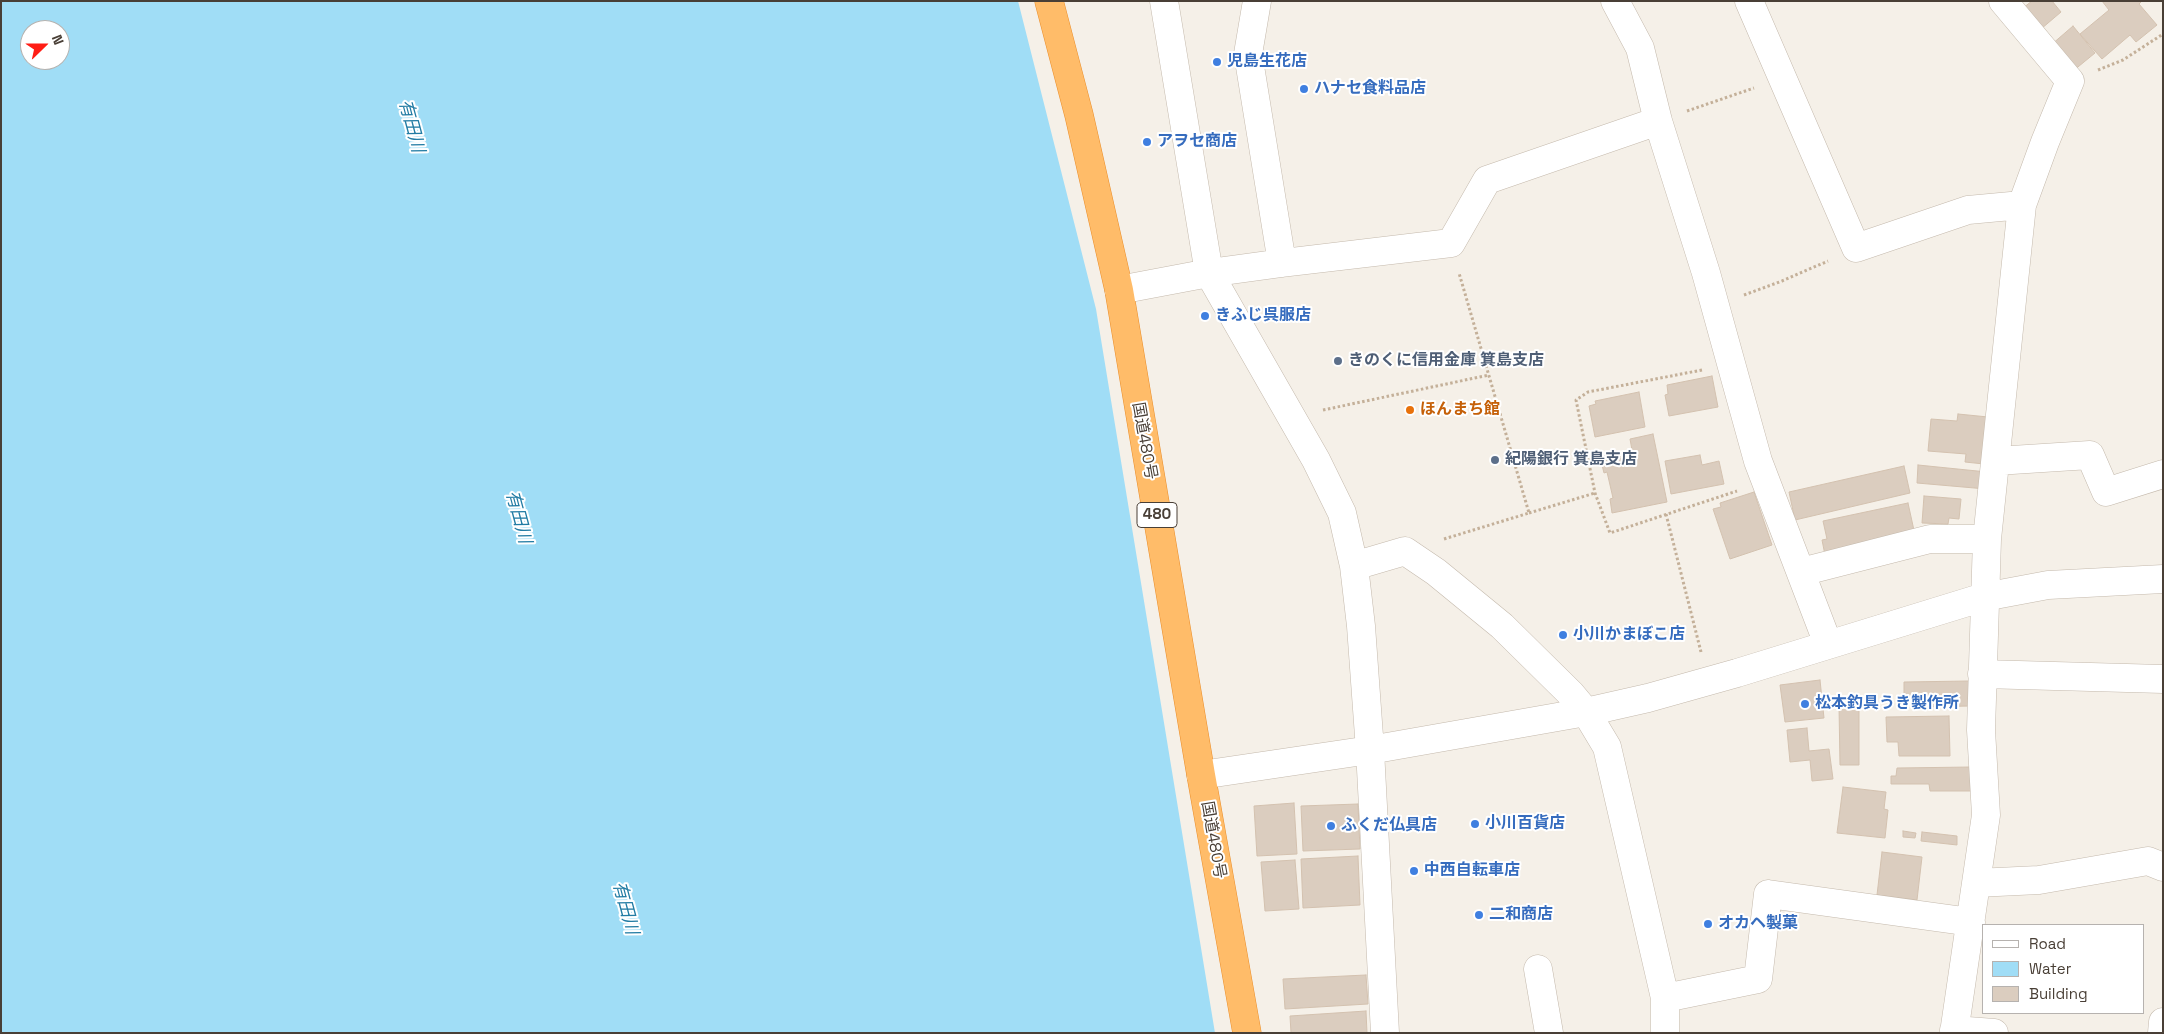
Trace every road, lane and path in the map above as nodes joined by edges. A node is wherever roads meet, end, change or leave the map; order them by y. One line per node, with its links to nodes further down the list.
1 (1049, 1): 16 (highway, 国道480号 / 480)
2 (1164, 1): 15 (street)
3 (1257, 1): 14 (street)
4 (1615, 1): 10 (street)
5 (1749, 1): 8 (street)
6 (2003, 1): 9 (street)
7 (2163, 34): 9 (path)
8 (1783, 78): 10 (path); 13 (street)
9 (2070, 81): 11 (street)
10 (1658, 121): 12 (street); 17 (street)
11 (2022, 205): 13 (street); 21 (street)
12 (1451, 243): 14 (street); 19 (path)
13 (1856, 248): 17 (path)
14 (1282, 263): 15 (street)
15 (1209, 273): 16 (street); 20 (street)
16 (1119, 290): 39 (highway, 国道480号 / 480)
17 (1715, 305): 18 (street)
18 (1732, 365): 23 (street); 24 (path)
19 (1489, 375): 20 (path); 25 (path)
20 (1292, 416): 29 (street)
21 (1996, 461): 22 (street); 27 (street)
22 (2163, 474)
23 (1765, 481): 26 (path); 30 (street)
24 (1595, 493): 25 (path); 26 (path)
25 (1528, 513): 28 (path)
26 (1666, 514): 36 (path)
27 (1987, 539): 30 (street); 32 (street)
28 (1405, 551): 29 (street); 37 (street)
29 (1354, 566): 38 (street)
30 (1801, 572): 33 (street)
31 (2163, 579): 32 (street)
32 (1984, 596): 33 (street); 34 (street)
33 (1828, 644): 36 (street)
34 (1982, 674): 35 (street); 41 (street)
35 (2163, 679)
36 (1708, 681): 37 (street)
37 (1586, 712): 38 (street); 44 (street)
38 (1370, 750): 39 (street); 48 (street)
39 (1201, 775): 47 (highway, 国道480号 / 480)
40 (2163, 866): 41 (street)
41 (1976, 883): 42 (street)
42 (1971, 922): 44 (street); 46 (street)
43 (1538, 969): 49 (street)
44 (1665, 998): 50 (street)
45 (2163, 1022): 52 (street)
46 (1954, 1032): 51 (street)
47 (1248, 1033)
48 (1385, 1033)
49 (1549, 1033)
50 (1665, 1033)
51 (1994, 1033)
52 (2162, 1033)

